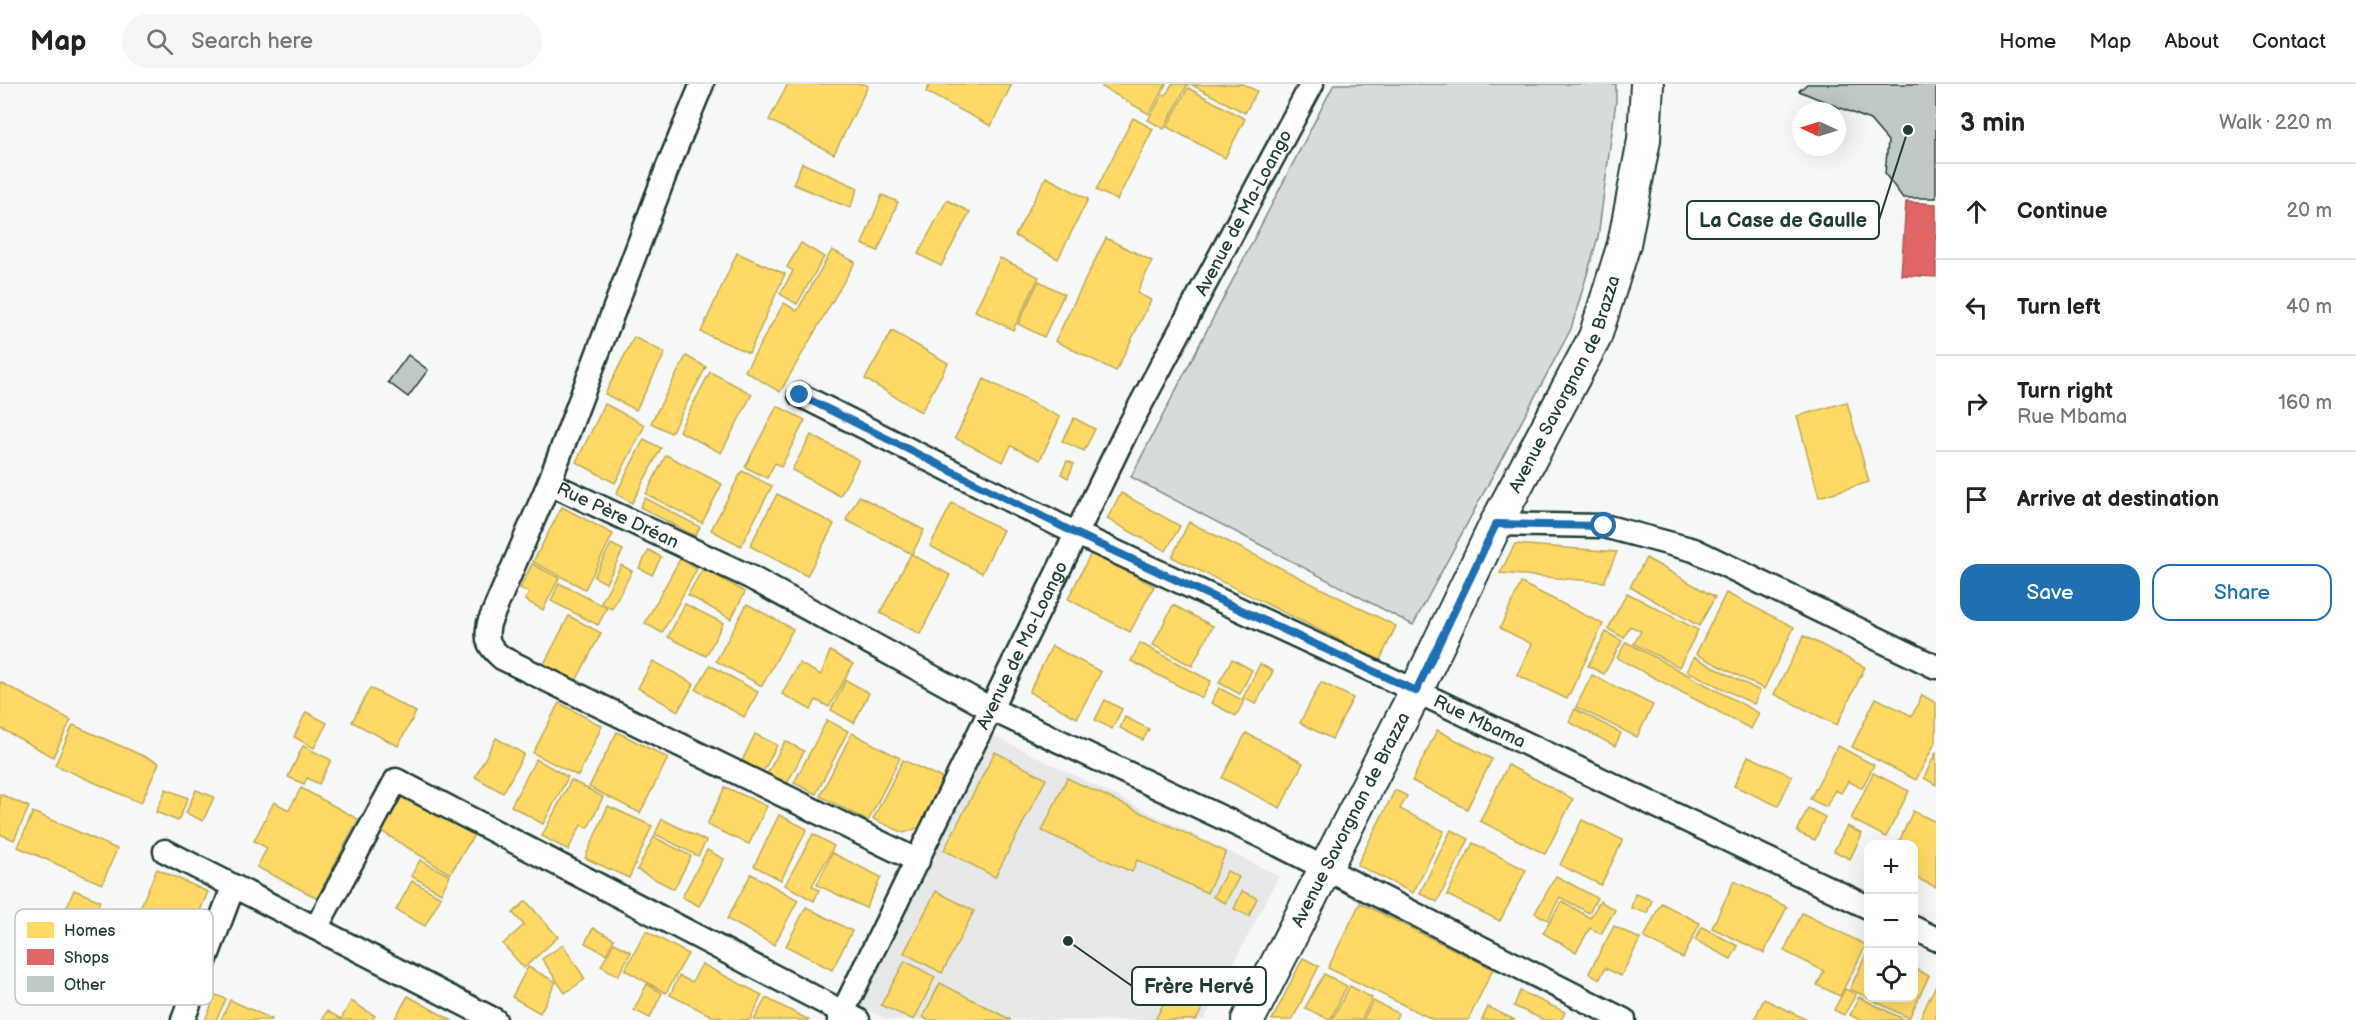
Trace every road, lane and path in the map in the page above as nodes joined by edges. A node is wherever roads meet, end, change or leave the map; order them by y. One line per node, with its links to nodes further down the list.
1 (702, 84): 5 (street)
2 (1312, 84): 7 (street, Avenue de Ma-Loango)
3 (1647, 84): 6 (main road, Avenue Savorgnan de Brazza)
4 (800, 395): 7 (street, Rue Mbama)
5 (549, 483): 10 (street, Rue Père Dréan); 12 (street)
6 (1496, 524): 8 (street); 9 (main road, Avenue Savorgnan de Brazza)
7 (1075, 533): 9 (street, Rue Mbama); 10 (street, Avenue de Ma-Loango)
8 (1936, 667)
9 (1416, 691): 13 (main road, Avenue Savorgnan de Brazza); 15 (street, Rue Mbama)
10 (991, 709): 12 (street, Avenue de Ma-Loango); 13 (street, Rue Père Dréan)
11 (165, 851): 14 (street)
12 (918, 861): 21 (street, Avenue de Ma-Loango)
13 (1325, 868): 24 (main road, Avenue Savorgnan de Brazza); 25 (street, Rue Père Dréan)
14 (232, 887): 16 (street); 18 (street)
15 (1864, 905)
16 (316, 928): 21 (street); 23 (street)
17 (1918, 930): 19 (street)
18 (213, 939)
19 (1936, 939)
20 (189, 1005): 22 (street)
21 (846, 1017)
22 (183, 1020)
23 (495, 1020)
24 (1248, 1020)
25 (1624, 1020)

